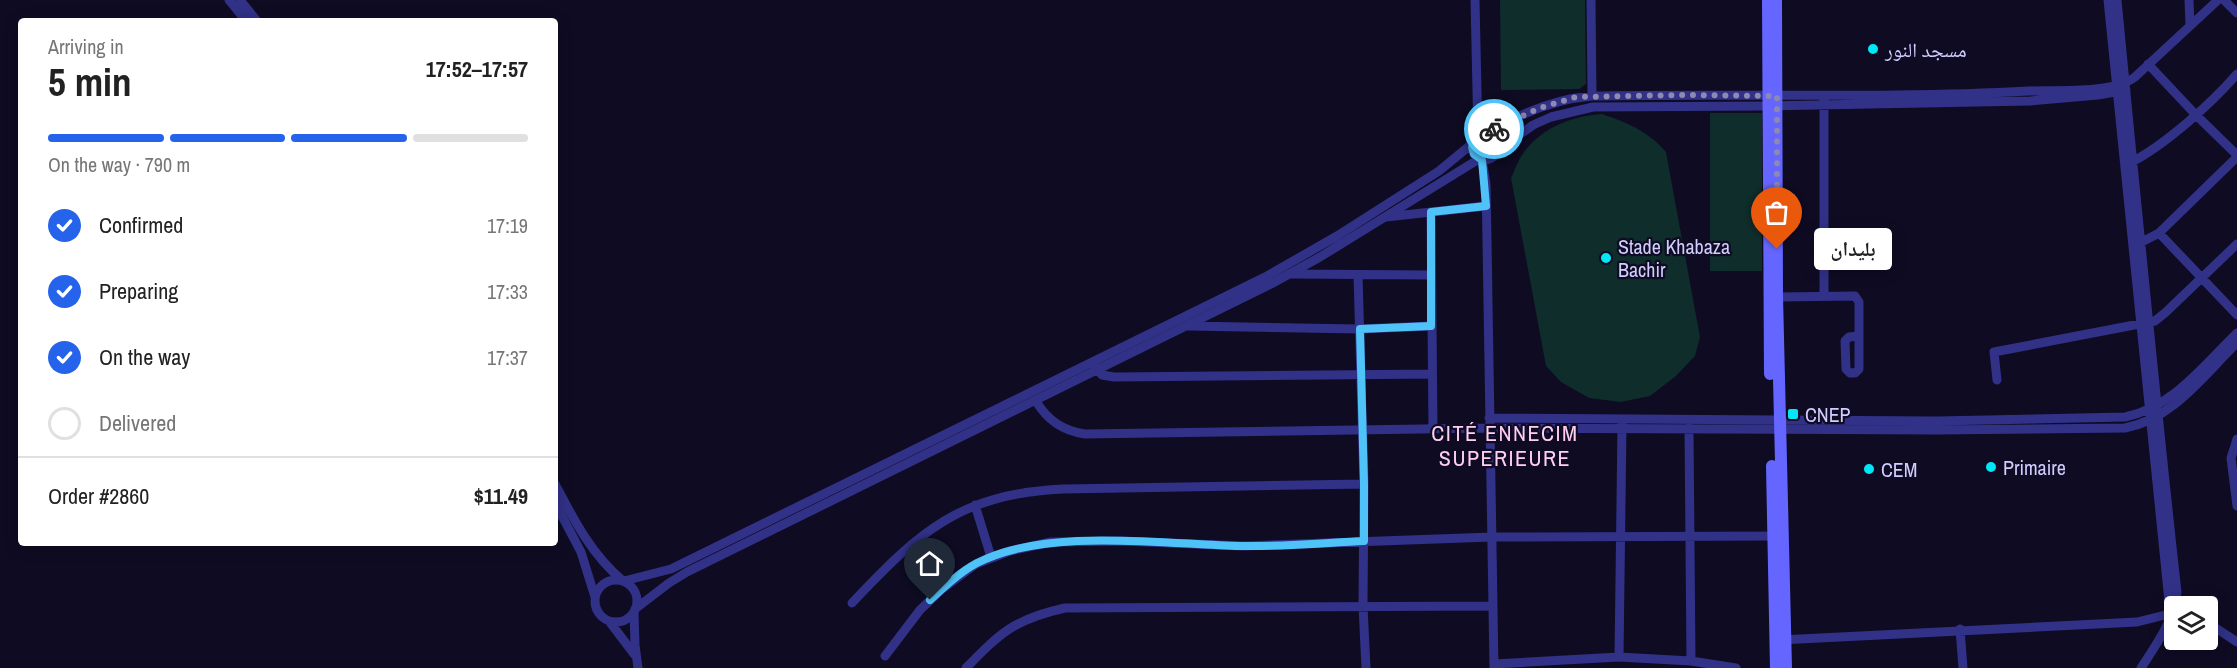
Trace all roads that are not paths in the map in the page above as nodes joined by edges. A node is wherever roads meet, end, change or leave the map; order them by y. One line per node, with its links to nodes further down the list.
1 (229, 0): 13 (street)
2 (240, 0): 14 (street)
3 (1475, 0): 26 (street)
4 (1591, 0): 20 (street)
5 (1768, 0): 22 (street)
6 (1776, 0): 22 (street)
7 (2108, 0): 18 (street)
8 (2117, 0): 18 (street)
9 (2188, 0): 15 (street)
10 (2218, 0): 15 (street)
11 (2224, 0): 12 (street)
12 (2237, 13)
13 (244, 18)
14 (255, 18)
15 (2190, 25): 16 (street)
16 (2148, 64): 18 (street); 25 (street)
17 (2237, 74): 25 (street)
18 (2121, 88): 19 (street); 24 (street); 30 (street)
19 (2030, 91): 21 (street); 24 (street)
20 (1592, 96): 22 (street); 26 (street)
21 (1938, 99): 23 (street); 24 (street)
22 (1773, 101): 23 (street); 27 (street); 43 (street)
23 (1824, 101): 42 (street)
24 (2030, 102)
25 (2195, 114): 28 (street); 30 (street)
26 (1479, 138): 27 (street); 29 (street); 52 (street)
27 (1496, 154): 29 (street); 31 (street)
28 (2237, 156): 35 (street)
29 (1480, 159): 31 (street); 34 (street)
30 (2129, 164): 36 (street)
31 (1486, 184): 32 (street)
32 (1486, 206): 33 (street); 59 (street)
33 (1431, 212): 34 (street); 40 (street)
34 (1384, 218): 38 (street)
35 (2159, 233): 36 (street); 41 (street)
36 (2138, 244): 45 (street)
37 (2237, 244): 41 (street)
38 (1290, 274): 39 (street); 46 (street)
39 (1358, 275): 40 (street); 48 (street)
40 (1431, 275): 47 (street)
41 (2201, 279): 44 (street); 45 (street)
42 (1824, 296): 43 (street); 50 (street)
43 (1773, 297): 61 (street)
44 (2237, 315)
45 (2144, 324): 55 (street); 57 (street)
46 (1187, 326): 48 (street); 52 (street)
47 (1431, 326): 48 (street); 53 (street)
48 (1360, 329): 54 (street)
49 (2237, 333): 57 (street)
50 (1859, 336)
51 (2237, 343): 58 (street)
52 (1095, 367): 54 (street); 56 (street); 77 (street)
53 (1431, 374): 54 (street); 64 (street)
54 (1360, 375): 63 (street)
55 (1997, 380)
56 (1035, 401): 63 (street); 83 (street)
57 (2153, 409): 58 (street); 61 (street)
58 (2154, 419): 61 (street); 78 (street)
59 (1489, 423): 60 (street); 64 (street); 73 (street)
60 (1622, 423): 61 (street); 62 (street); 71 (street)
61 (1776, 424): 62 (street); 72 (street)
62 (1689, 428): 74 (street)
63 (1363, 430): 64 (street); 66 (street)
64 (1432, 430)
65 (2237, 439): 69 (street)
66 (1364, 484): 68 (street); 75 (street)
67 (558, 489): 77 (street)
68 (975, 505): 76 (street); 80 (street)
69 (2237, 506)
70 (558, 509): 79 (street)
71 (1620, 535): 73 (street); 74 (street); 93 (street)
72 (1778, 536): 74 (street); 89 (street)
73 (1492, 537): 75 (street); 82 (street)
74 (1691, 537): 94 (street)
75 (1364, 541): 76 (street); 81 (street)
76 (991, 557): 92 (street)
77 (623, 581): 79 (street); 83 (street)
78 (2176, 596)
79 (595, 598): 85 (street)
80 (852, 603)
81 (1363, 606): 82 (street); 97 (street); 98 (street)
82 (1494, 606): 95 (street)
83 (634, 611): 85 (street); 91 (street)
84 (2164, 615): 86 (street)
85 (609, 621): 91 (street)
86 (1960, 629): 89 (street); 102 (street)
87 (2164, 630): 103 (street)
88 (2218, 630): 90 (street)
89 (1780, 640): 100 (street); 101 (street)
90 (2237, 642)
91 (636, 656): 96 (street)
92 (885, 656)
93 (1619, 657): 94 (street); 95 (street)
94 (1691, 661): 99 (street)
95 (1494, 666)
96 (638, 668)
97 (966, 668)
98 (1366, 668)
99 (1736, 668)
100 (1776, 668)
101 (1786, 668)
102 (1962, 668)
103 (2141, 668)

